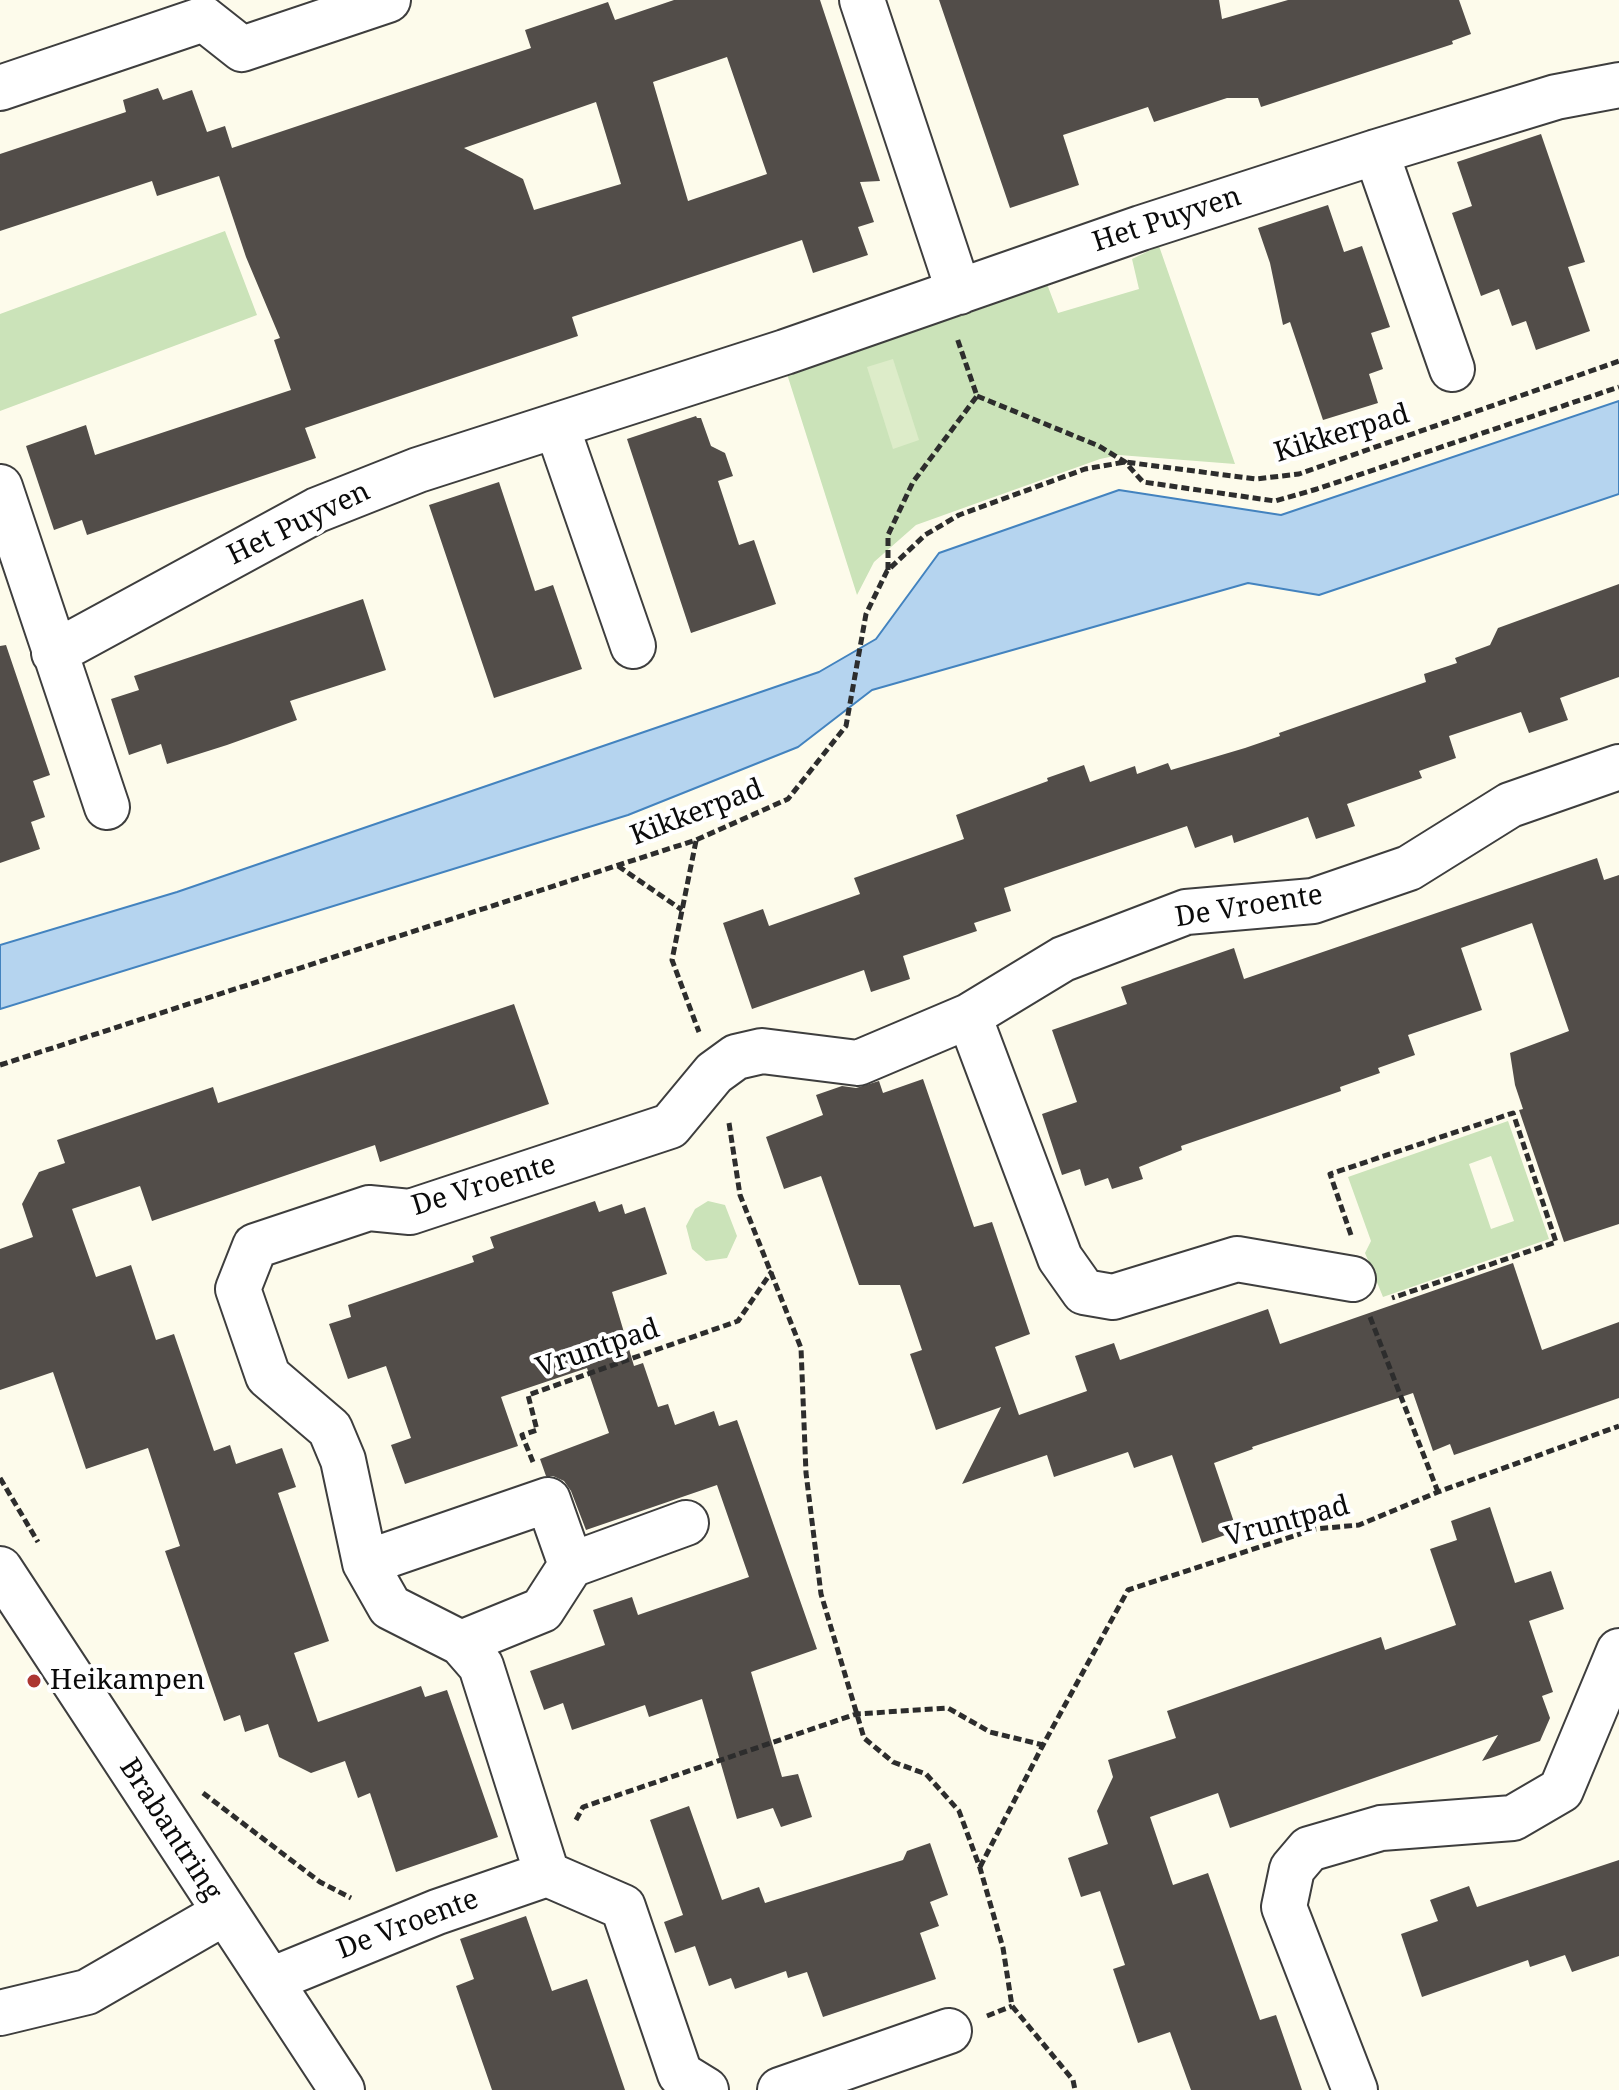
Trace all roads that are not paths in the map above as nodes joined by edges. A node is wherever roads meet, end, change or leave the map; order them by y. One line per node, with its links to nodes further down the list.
1 (388, 0): 3 (street)
2 (862, 0): 7 (street)
3 (201, 10): 5 (street)
4 (1619, 85): 6 (street, Het Puyven)
5 (0, 88)
6 (1376, 152): 7 (street, Het Puyven); 8 (street)
7 (959, 292): 9 (street, Het Puyven)
8 (1452, 369)
9 (557, 427): 11 (street); 12 (street, Het Puyven)
10 (0, 487): 12 (street)
11 (633, 646)
12 (54, 653): 14 (street)
13 (1619, 767): 15 (street, De Vroente)
14 (107, 807)
15 (969, 1016): 16 (street); 18 (street, De Vroente)
16 (1359, 1293)
17 (686, 1523): 19 (street)
18 (365, 1563): 19 (street); 21 (street, De Vroente)
19 (571, 1565): 21 (street)
20 (0, 1569): 24 (street, Brabantring)
21 (461, 1643): 23 (street, De Vroente)
22 (1619, 1651): 31 (street)
23 (547, 1874): 25 (street, De Vroente); 29 (street)
24 (224, 1913): 25 (street, Brabantring); 26 (street)
25 (271, 1980): 28 (street, Brabantring)
26 (0, 2013)
27 (949, 2031): 30 (street)
28 (342, 2090)
29 (706, 2090)
30 (780, 2090)
31 (1355, 2090)

